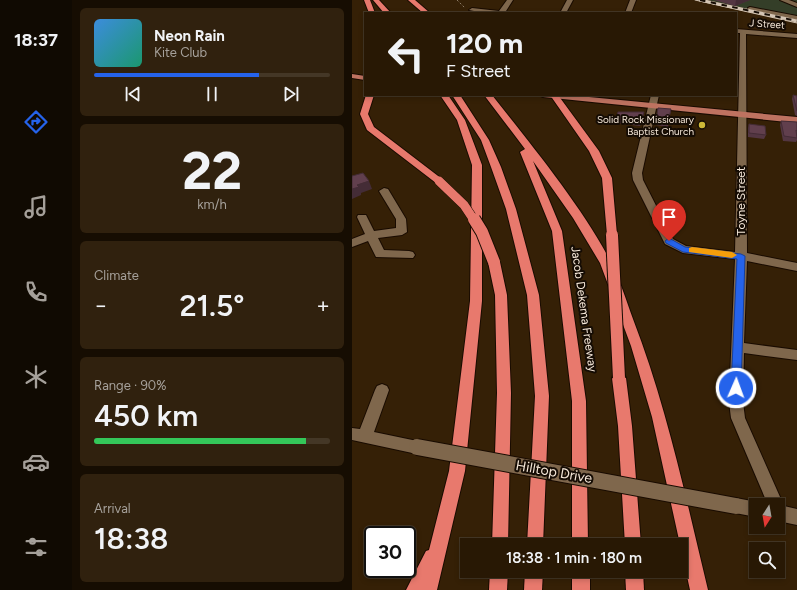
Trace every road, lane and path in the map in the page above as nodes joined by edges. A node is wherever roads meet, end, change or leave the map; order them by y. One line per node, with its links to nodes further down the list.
1 (367, 0): 12 (highway)
2 (376, 0): 13 (highway)
3 (409, 0): 14 (highway); 15 (highway)
4 (457, 0): 11 (path)
5 (510, 0): 17 (street)
6 (570, 0): 18 (street)
7 (633, 0): 19 (street)
8 (783, 0): 9 (street)
9 (797, 5)
10 (750, 9): 20 (street)
11 (469, 10): 16 (street)
12 (372, 12)
13 (387, 12)
14 (418, 12)
15 (426, 12)
16 (490, 12)
17 (502, 12)
18 (564, 12)
19 (628, 12)
20 (797, 18)
21 (740, 31): 22 (street, J Street); 33 (street, Toyne Street)
22 (797, 36)
23 (352, 76): 24 (main road)
24 (364, 78)
25 (370, 96): 51 (highway, bridge)
26 (445, 96): 55 (highway)
27 (457, 96): 52 (highway)
28 (489, 96): 34 (highway, Jacob Dekema Freeway)
29 (554, 96): 31 (main road); 54 (highway, bridge)
30 (655, 96): 32 (street)
31 (600, 98): 32 (main road)
32 (653, 106): 33 (main road); 41 (street)
33 (742, 115): 35 (main road); 41 (street, Toyne Street)
34 (509, 120): 53 (highway, Jacob Dekema Freeway); 66 (highway)
35 (797, 120)
36 (384, 191): 38 (street)
37 (362, 217): 38 (street)
38 (371, 236): 39 (street); 40 (street)
39 (352, 243)
40 (409, 255)
41 (741, 256): 42 (street); 43 (street, Toyne Street)
42 (797, 267)
43 (738, 346): 44 (street); 47 (street, Toyne Street)
44 (797, 355)
45 (382, 390): 46 (street)
46 (359, 435): 48 (street, Hilltop Drive, bridge)
47 (773, 498)
48 (749, 508)
49 (785, 513): 50 (street)
50 (797, 517)
51 (500, 538)
52 (535, 538)
53 (580, 538)
54 (632, 538)
55 (440, 542): 60 (highway); 61 (highway)
56 (499, 578): 62 (highway)
57 (534, 578): 63 (highway)
58 (581, 578): 64 (highway)
59 (634, 578): 65 (highway)
60 (415, 590)
61 (428, 590)
62 (498, 590)
63 (533, 590)
64 (581, 590)
65 (635, 590)
66 (698, 590)

